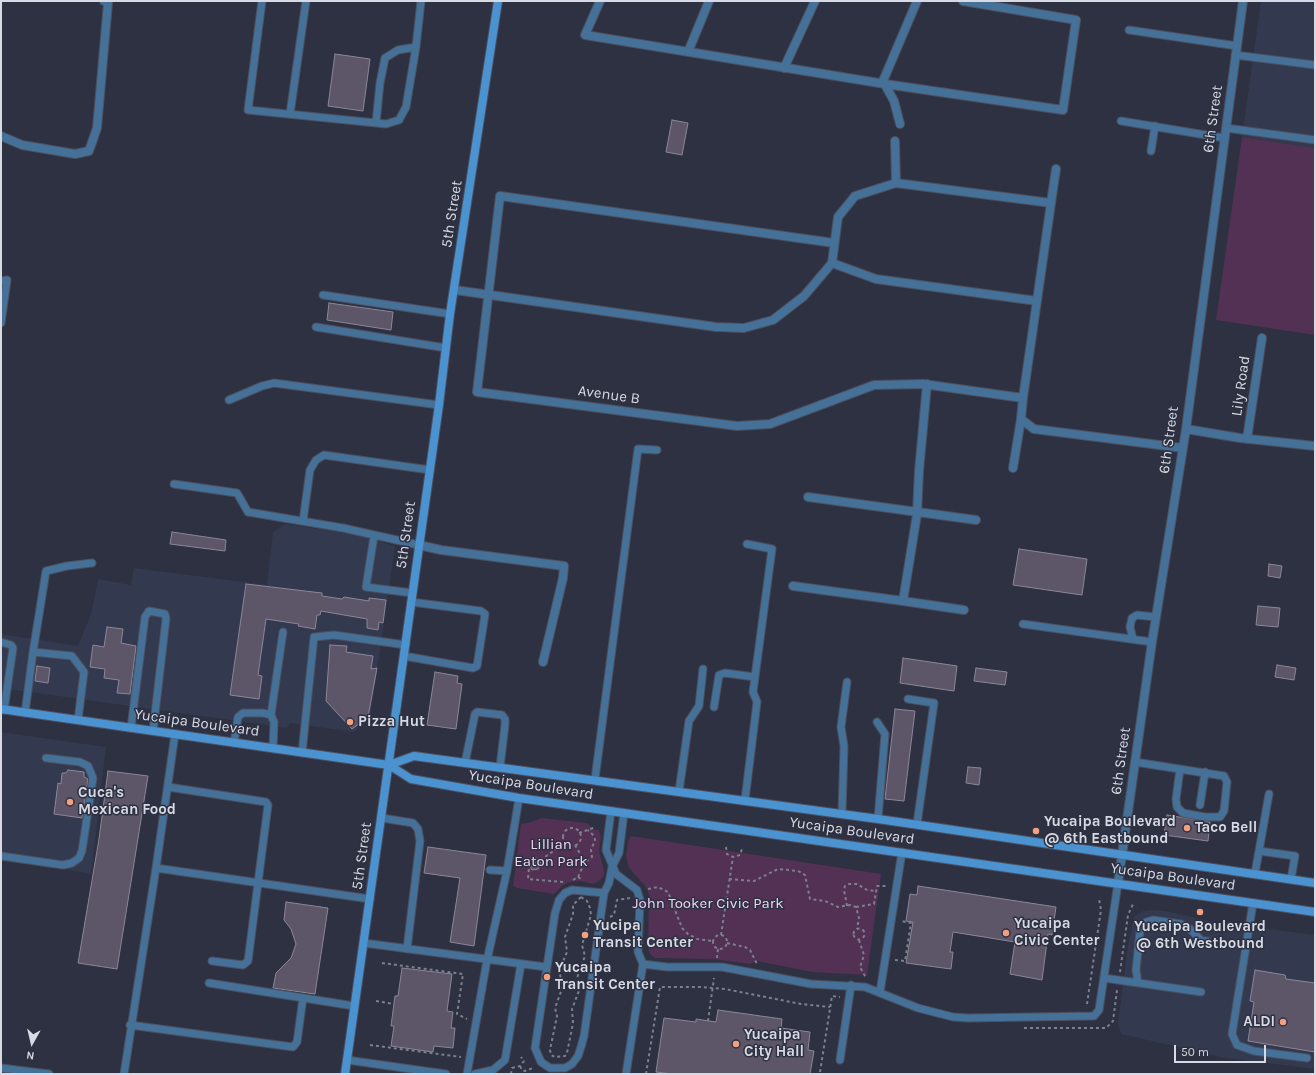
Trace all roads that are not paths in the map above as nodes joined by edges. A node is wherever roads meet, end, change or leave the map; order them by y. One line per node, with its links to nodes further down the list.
1 (104, 1): 26 (street)
2 (262, 1): 20 (lane)
3 (306, 1): 20 (lane)
4 (421, 1): 14 (lane)
5 (498, 1): 37 (main road, 5th Street)
6 (600, 1): 15 (street)
7 (709, 1): 15 (street)
8 (815, 1): 18 (street)
9 (918, 1): 19 (street)
10 (963, 1): 19 (street)
11 (1243, 1): 13 (street, 6th Street)
12 (1129, 30): 13 (lane)
13 (1237, 46): 16 (street, 6th Street)
14 (416, 47): 22 (lane); 22 (lane)
15 (688, 52): 18 (street)
16 (1235, 55): 17 (lane); 25 (street, 6th Street)
17 (1315, 65)
18 (784, 68): 19 (street)
19 (885, 84): 23 (street)
20 (290, 114): 22 (lane)
21 (1121, 121): 24 (lane)
22 (376, 123)
23 (900, 124)
24 (1155, 126): 27 (lane); 30 (lane)
25 (1226, 128): 27 (street, 6th Street); 28 (lane)
26 (1, 136)
27 (1224, 138): 51 (street, 6th Street)
28 (1315, 140)
29 (895, 141): 32 (street)
30 (1151, 150)
31 (1056, 169): 33 (street)
32 (896, 183): 33 (street); 34 (street)
33 (1051, 203): 40 (street)
34 (834, 243): 35 (street); 39 (street)
35 (832, 263): 39 (street); 40 (street)
36 (1, 281): 42 (lane)
37 (455, 290): 39 (street); 41 (main road, 5th Street)
38 (323, 295): 41 (lane)
39 (487, 296): 46 (street, Avenue B)
40 (1037, 301): 47 (street)
41 (450, 314): 45 (main road, 5th Street)
42 (1, 323)
43 (316, 327): 45 (lane)
44 (1262, 338): 52 (street, Lily Road)
45 (446, 348): 49 (main road, 5th Street)
46 (927, 384): 47 (street, Avenue B); 60 (street)
47 (1023, 398): 50 (street)
48 (229, 400): 49 (lane)
49 (439, 405): 57 (main road, 5th Street)
50 (1021, 419): 54 (street); 56 (street)
51 (1186, 429): 52 (street, Lily Road); 54 (street, 6th Street)
52 (1247, 439): 53 (street, Lily Road)
53 (1315, 446)
54 (1183, 448): 71 (street, 6th Street)
55 (657, 450): 104 (lane)
56 (1013, 468)
57 (430, 470): 62 (lane); 65 (main road, 5th Street)
58 (174, 484): 62 (lane)
59 (808, 497): 60 (street)
60 (917, 511): 61 (street); 69 (street)
61 (976, 520)
62 (302, 521): 63 (lane)
63 (374, 536): 65 (lane); 68 (lane)
64 (747, 544): 82 (lane)
65 (419, 545): 68 (main road, 5th Street); 80 (street)
66 (92, 564): 78 (lane)
67 (793, 586): 69 (street)
68 (412, 598): 77 (main road, 5th Street); 79 (lane)
69 (904, 600): 70 (street)
70 (964, 610)
71 (1156, 617): 74 (lane); 76 (street, 6th Street)
72 (1023, 624): 74 (lane)
73 (282, 632): 88 (lane)
74 (1133, 639): 76 (lane)
75 (1, 642): 86 (lane)
76 (1152, 642): 98 (street, 6th Street)
77 (406, 645): 79 (main road, 5th Street); 96 (lane)
78 (33, 652): 87 (lane); 89 (lane)
79 (404, 656): 100 (main road, 5th Street)
80 (543, 662)
81 (703, 669): 106 (lane)
82 (755, 677): 85 (lane); 109 (lane)
83 (847, 682): 113 (lane)
84 (908, 699): 116 (lane)
85 (714, 707)
86 (3, 710): 87 (main road, Yucaipa Boulevard)
87 (25, 713): 89 (main road, Yucaipa Boulevard)
88 (271, 715): 94 (lane); 95 (lane)
89 (78, 720): 91 (main road, Yucaipa Boulevard)
90 (877, 722): 115 (lane)
91 (132, 728): 92 (main road, Yucaipa Boulevard); 92 (lane)
92 (153, 731): 93 (main road, Yucaipa Boulevard)
93 (175, 734): 94 (main road, Yucaipa Boulevard); 105 (lane)
94 (234, 743): 95 (main road, Yucaipa Boulevard)
95 (273, 749): 96 (main road, Yucaipa Boulevard)
96 (302, 753): 100 (main road, Yucaipa Boulevard)
97 (46, 758): 120 (lane)
98 (1135, 762): 102 (lane); 119 (street, 6th Street)
99 (465, 763): 100 (main road, Yucaipa Boulevard); 101 (main road, Yucaipa Boulevard); 101 (lane)
100 (389, 765): 108 (main road, Yucaipa Boulevard); 114 (main road, 5th Street)
101 (500, 767): 104 (main road, Yucaipa Boulevard)
102 (1180, 769): 103 (lane); 103 (lane)
103 (1205, 772): 110 (lane)
104 (595, 779): 106 (main road, Yucaipa Boulevard)
105 (168, 787): 122 (lane); 129 (lane)
106 (679, 791): 109 (main road, Yucaipa Boulevard)
107 (1269, 794): 117 (lane)
108 (519, 798): 111 (main road, Yucaipa Boulevard); 124 (lane)
109 (745, 800): 113 (main road, Yucaipa Boulevard)
110 (1200, 805)
111 (611, 811): 112 (main road, Yucaipa Boulevard); 121 (lane)
112 (624, 813): 118 (main road, Yucaipa Boulevard); 121 (lane)
113 (842, 814): 115 (main road, Yucaipa Boulevard)
114 (382, 818): 131 (main road, 5th Street); 136 (lane)
115 (878, 819): 116 (main road, Yucaipa Boulevard)
116 (917, 824): 119 (main road, Yucaipa Boulevard)
117 (1259, 851): 125 (lane); 126 (lane)
118 (902, 852): 127 (main road, Yucaipa Boulevard); 146 (lane)
119 (1122, 854): 125 (main road, Yucaipa Boulevard); 127 (street, 6th Street)
120 (1, 856)
121 (612, 867): 130 (lane); 140 (lane)
122 (156, 868): 129 (lane); 150 (lane)
123 (490, 870): 124 (lane)
124 (507, 871): 137 (lane)
125 (1255, 873): 126 (main road, Yucaipa Boulevard)
126 (1291, 879): 128 (main road, Yucaipa Boulevard)
127 (1118, 883): 132 (main road, Yucaipa Boulevard); 142 (lane)
128 (1315, 883)
129 (258, 884): 131 (lane); 138 (lane)
130 (604, 893): 141 (lane); 141 (lane)
131 (370, 899): 135 (main road, 5th Street)
132 (1253, 903): 133 (main road, Yucaipa Boulevard); 151 (lane)
133 (1315, 912)
134 (1207, 941): 144 (lane)
135 (364, 943): 136 (lane); 149 (main road, 5th Street)
136 (406, 949): 137 (lane)
137 (487, 960): 139 (lane); 159 (lane)
138 (212, 961)
139 (521, 964): 141 (lane); 160 (lane)
140 (644, 964): 145 (lane); 161 (lane)
141 (546, 967)
142 (1104, 978): 144 (lane); 146 (lane)
143 (209, 983): 148 (lane)
144 (1138, 983): 147 (lane)
145 (851, 985): 146 (lane); 153 (lane)
146 (880, 992)
147 (1201, 992)
148 (303, 998): 149 (lane); 150 (lane)
149 (354, 1006): 152 (main road, 5th Street)
150 (130, 1025): 156 (lane)
151 (1307, 1058)
152 (347, 1060): 157 (main road, 5th Street); 158 (lane)
153 (840, 1060)
154 (1, 1068): 155 (lane)
155 (50, 1074)
156 (124, 1074)
157 (345, 1074)
158 (446, 1074)
159 (468, 1074)
160 (475, 1074)
161 (626, 1074)

